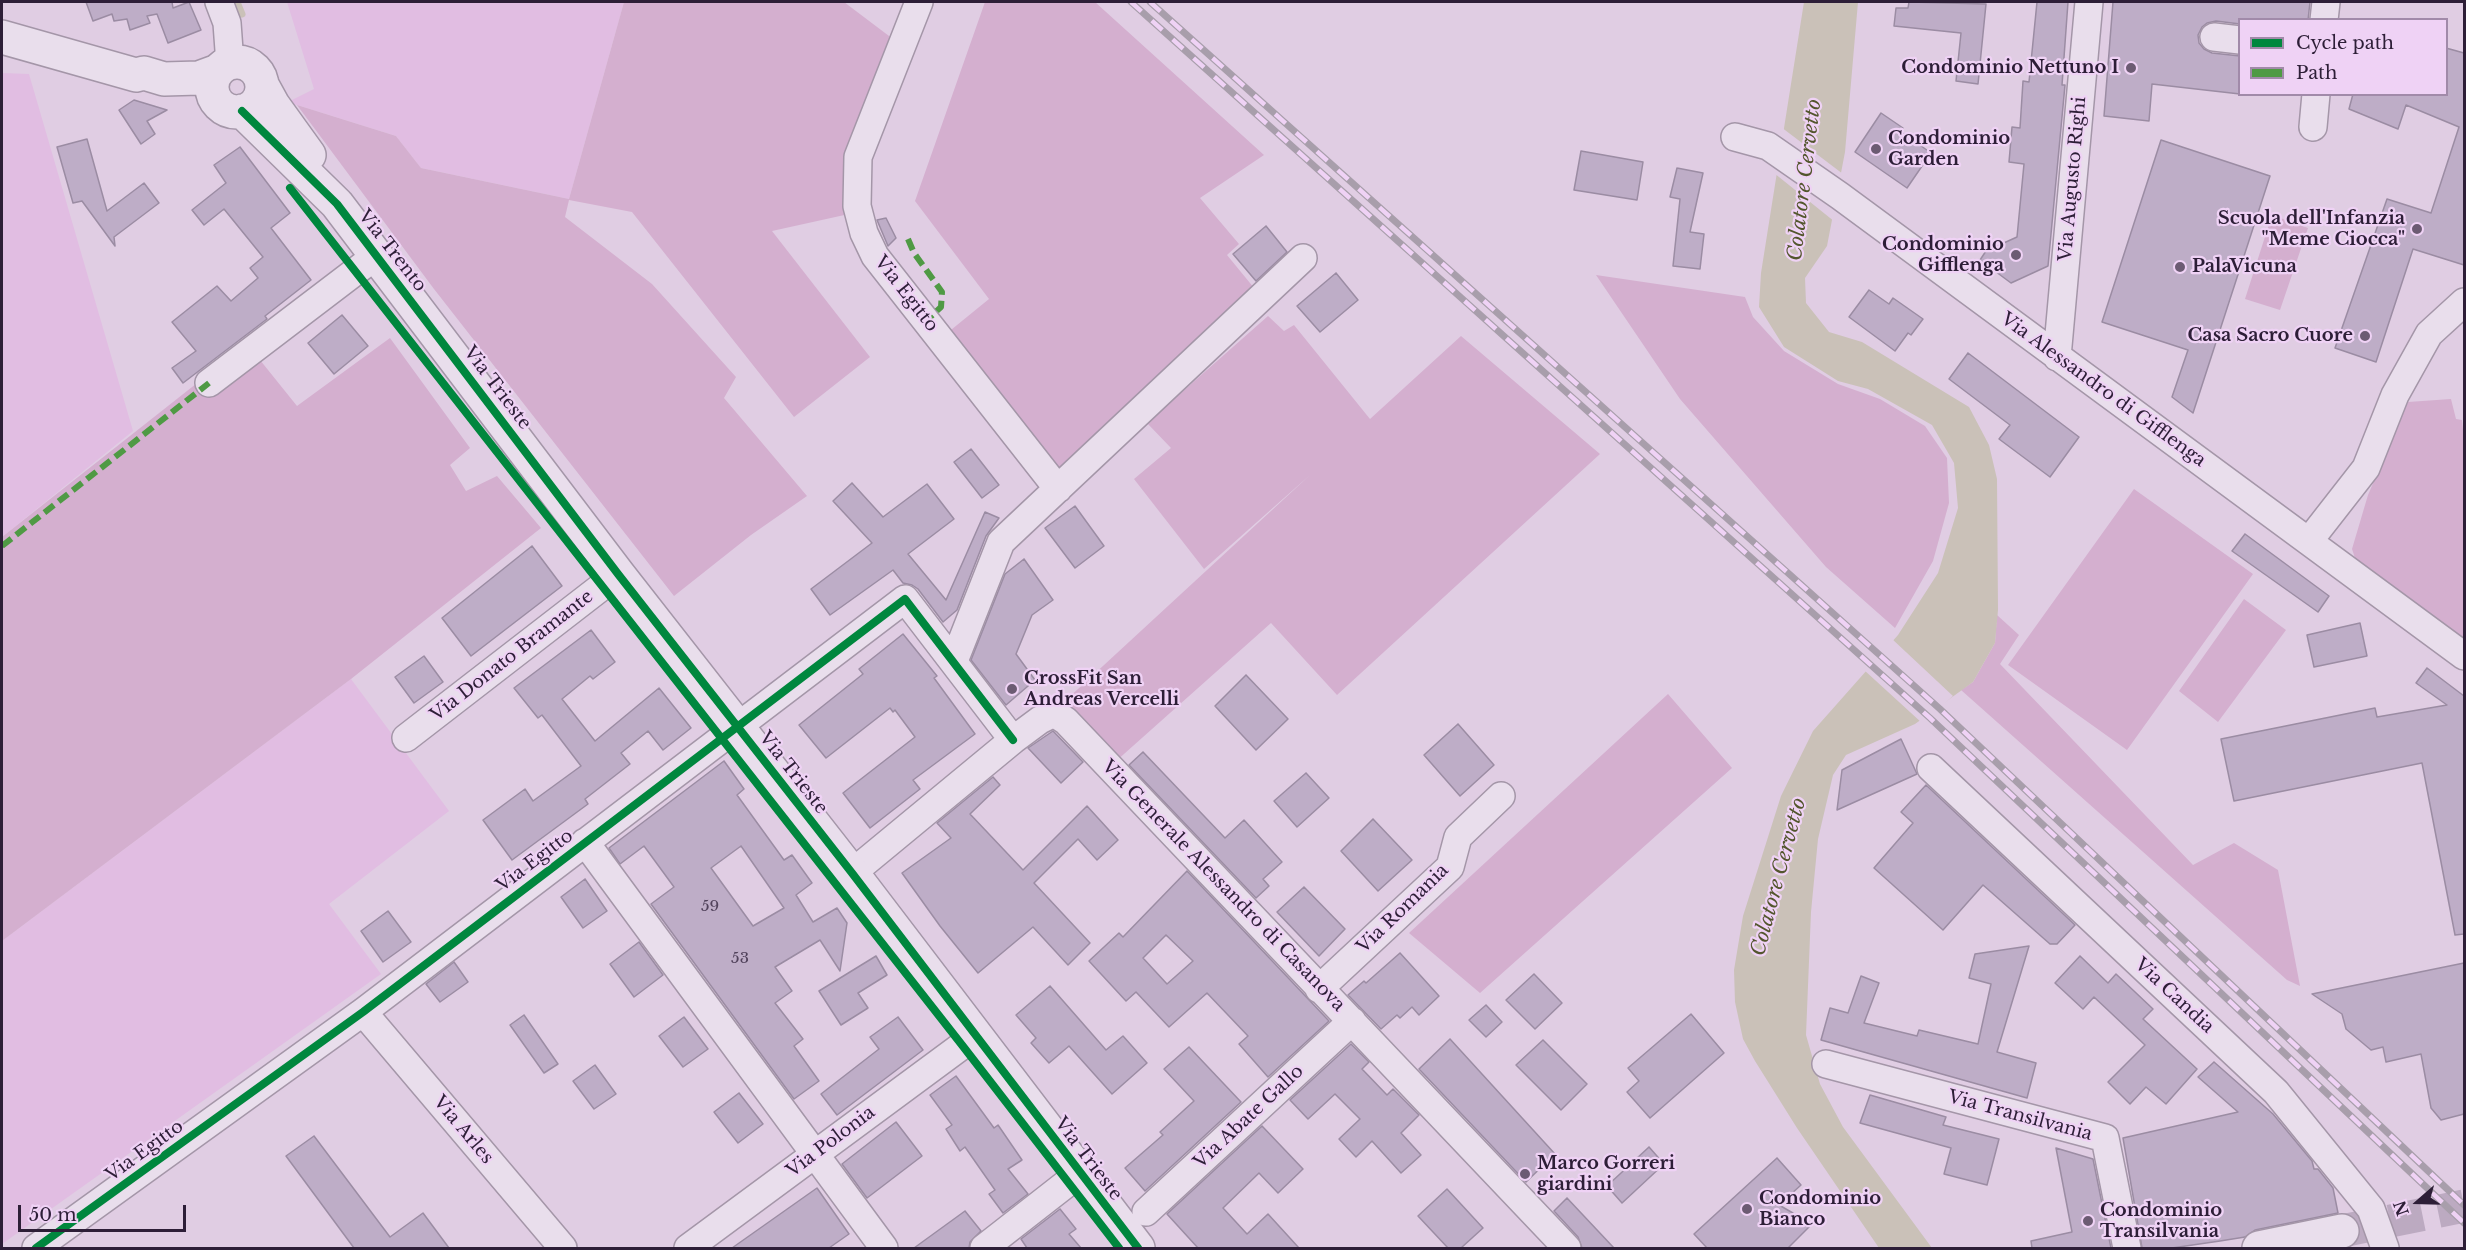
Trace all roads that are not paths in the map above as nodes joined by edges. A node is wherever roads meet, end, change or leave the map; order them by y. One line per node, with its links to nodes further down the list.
1 (219, 2): 7 (street)
2 (919, 2): 21 (street, Via Egitto)
3 (2090, 2): 19 (street, Via Augusto Righi)
4 (2326, 2): 5 (street)
5 (2324, 18)
6 (2, 37): 8 (street)
7 (224, 68): 8 (street); 9 (street); 11 (street)
8 (136, 75): 11 (street)
9 (262, 85): 11 (street); 14 (street)
10 (2316, 96): 12 (street)
11 (231, 108): 14 (street)
12 (2313, 127)
13 (1735, 137): 19 (street, Via Alessandro di Gifflenga)
14 (337, 204): 15 (street, Via Trento)
15 (377, 255): 18 (street, Via Trento); 20 (street)
16 (1303, 258): 21 (street)
17 (2464, 302): 22 (street)
18 (424, 317): 23 (street, Via Trieste)
19 (2057, 357): 22 (street, Via Alessandro di Gifflenga)
20 (209, 383)
21 (1058, 489): 25 (street)
22 (2309, 541): 24 (street, Via Alessandro di Gifflenga)
23 (618, 574): 26 (street, Via Trieste); 27 (street, Via Donato Bramante)
24 (2464, 656)
25 (954, 660): 26 (street, Via Egitto); 28 (street, Via Egitto)
26 (737, 726): 31 (street, Via Egitto); 32 (street, Via Trieste)
27 (406, 738)
28 (1013, 740): 32 (street, Via Generale Alessandro di Casanova); 33 (street, Via Generale Alessandro di Casanova)
29 (1932, 768): 41 (street, Via Candia)
30 (1501, 796): 33 (street, Via Romania)
31 (585, 842): 34 (street, Via Egitto); 38 (street, Via Egitto)
32 (852, 873): 36 (street, Via Trieste)
33 (1319, 989): 35 (street, Via Generale Alessandro di Casanova)
34 (363, 1012): 42 (street, Via Egitto); 43 (street, Via Arles)
35 (1352, 1021): 40 (street, Via Abate Gallo); 48 (street, Via Generale Alessandro di Casanova)
36 (975, 1036): 38 (street, Via Polonia); 39 (street, Via Trieste)
37 (1826, 1064): 49 (street, Via Transilvania)
38 (815, 1155): 44 (street, Via Polonia); 45 (street, Via Egitto)
39 (1080, 1173): 46 (street); 47 (street, Via Trieste)
40 (1146, 1212)
41 (2368, 1243): 50 (street)
42 (36, 1248)
43 (562, 1248)
44 (688, 1248)
45 (884, 1248)
46 (984, 1248)
47 (1138, 1248)
48 (1567, 1248)
49 (2127, 1248)
50 (2259, 1248)

